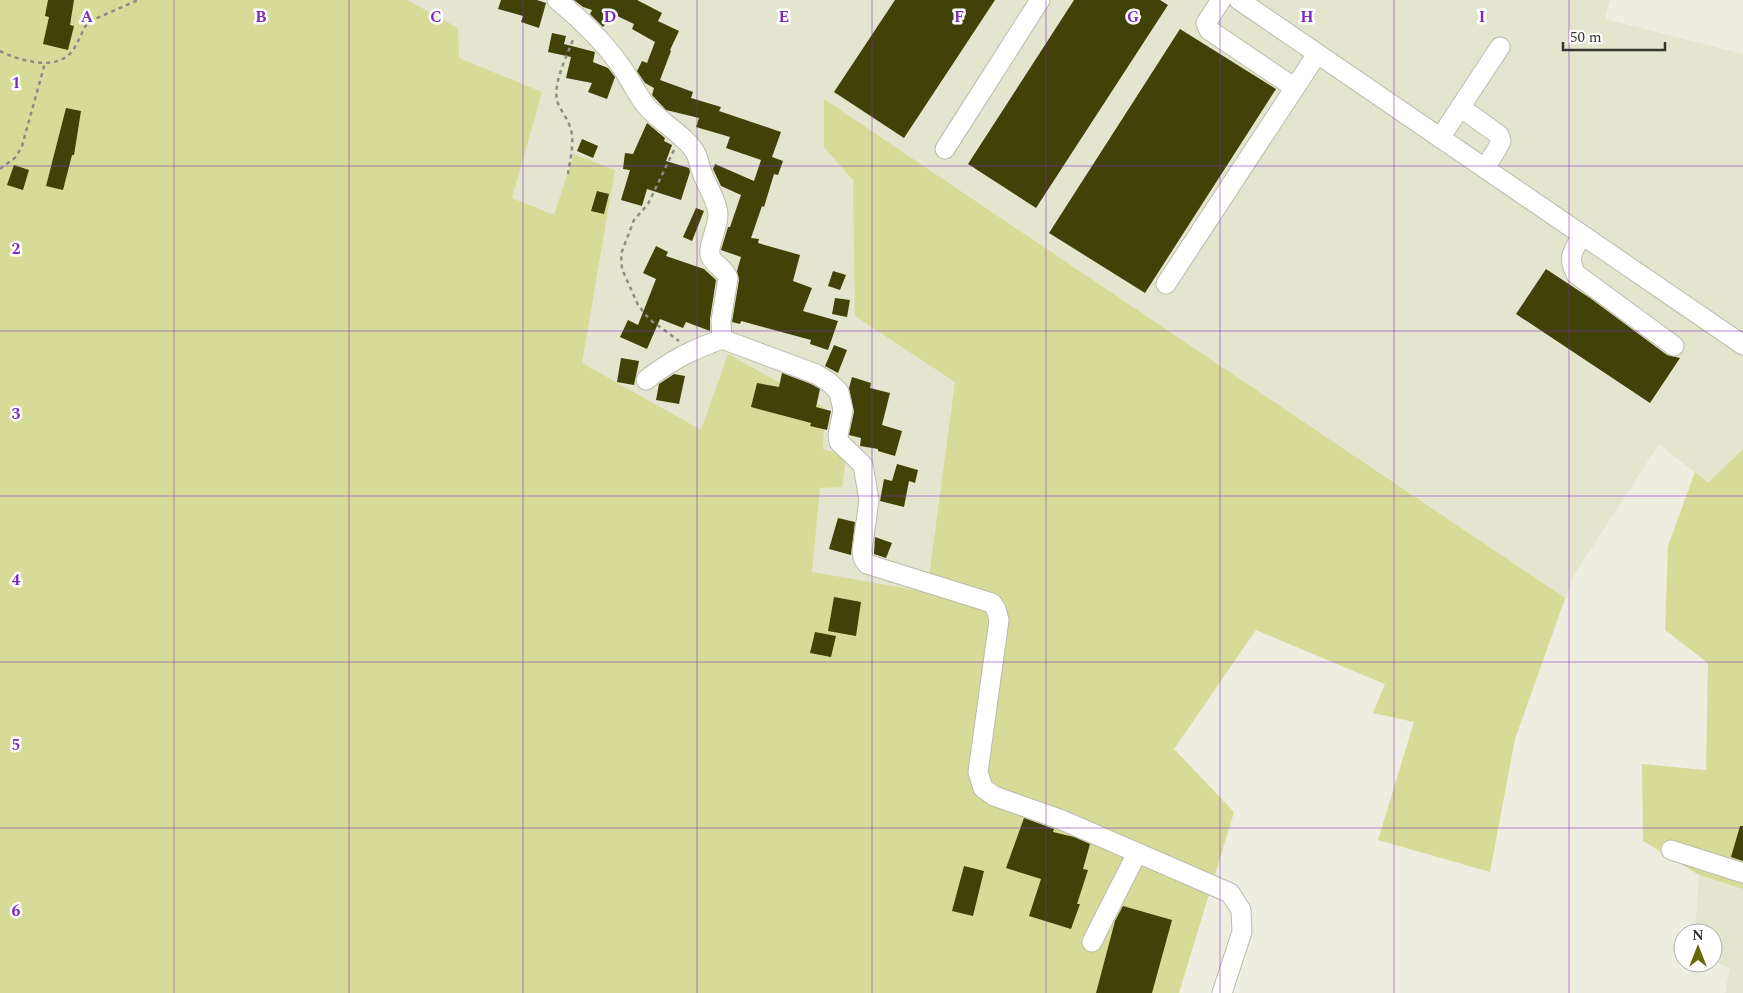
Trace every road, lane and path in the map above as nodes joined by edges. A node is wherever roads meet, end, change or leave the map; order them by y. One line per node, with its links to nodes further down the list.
1 (138, 0): 10 (path)
2 (557, 0): 6 (street)
3 (1040, 0): 15 (street)
4 (1221, 0): 11 (street)
5 (1239, 0): 9 (street)
6 (580, 21): 13 (street); 18 (path)
7 (1500, 47): 12 (street)
8 (0, 51): 10 (path)
9 (1317, 54): 11 (street); 14 (street)
10 (45, 62): 17 (path)
11 (1295, 88): 20 (street)
12 (1460, 107): 14 (street); 16 (street)
13 (680, 136): 21 (street); 24 (path)
14 (1440, 138): 16 (street)
15 (945, 148)
16 (1485, 168): 19 (street)
17 (0, 169)
18 (568, 174)
19 (1582, 235): 22 (street); 23 (street)
20 (1166, 284)
21 (722, 339): 24 (street); 27 (street)
22 (1743, 344)
23 (1674, 346)
24 (692, 350): 25 (street)
25 (646, 380)
26 (1671, 850): 28 (street)
27 (1137, 853): 29 (street); 30 (street)
28 (1743, 873)
29 (1092, 942)
30 (1222, 993)

